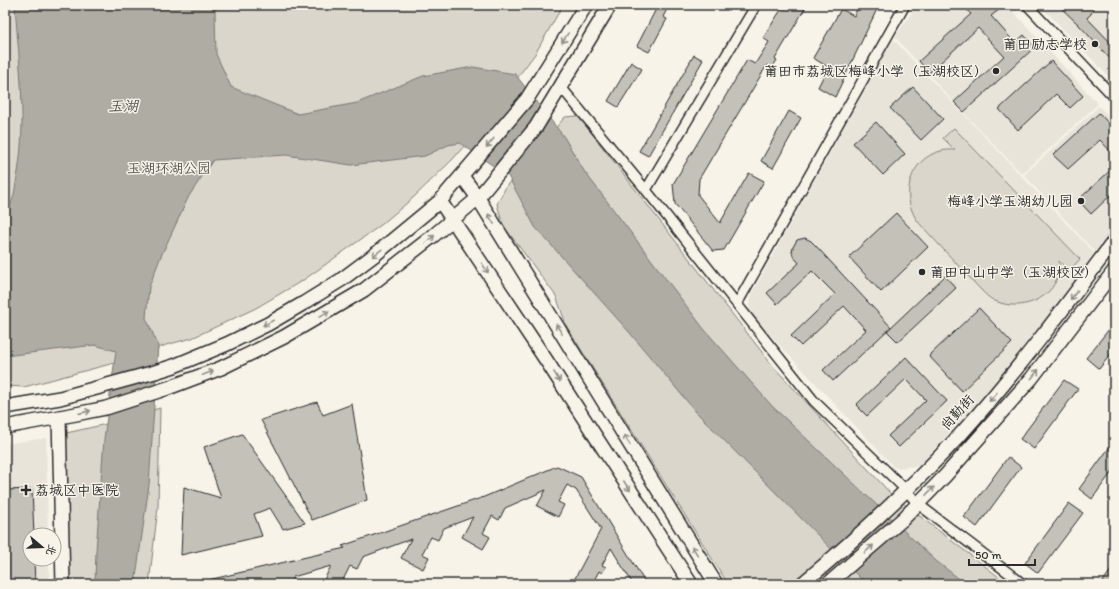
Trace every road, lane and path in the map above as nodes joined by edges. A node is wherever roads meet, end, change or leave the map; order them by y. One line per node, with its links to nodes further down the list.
1 (586, 5): 8 (main road, one-way to 8)
2 (610, 5): 6 (main road)
3 (756, 5): 9 (street)
4 (905, 5): 15 (street)
5 (1027, 5): 7 (street)
6 (561, 87): 9 (street); 10 (main road)
7 (1114, 97)
8 (462, 176): 10 (main road); 11 (main road)
9 (646, 190): 15 (street)
10 (478, 198): 12 (main road); 25 (main road, one-way to 10)
11 (440, 201): 12 (main road); 16 (main road, one-way to 16)
12 (452, 220): 17 (main road, one-way to 12); 21 (main road, one-way to 21)
13 (1114, 241): 19 (main road, 尚勤街, one-way to 19)
14 (1114, 271): 20 (main road, one-way to 14)
15 (737, 304): 19 (street)
16 (5, 407)
17 (59, 417): 18 (main road); 22 (main road)
18 (5, 427)
19 (906, 490): 20 (street); 26 (main road, 尚勤街)
20 (918, 504): 27 (main road, one-way to 20); 28 (street)
21 (660, 537): 23 (main road); 24 (main road)
22 (63, 584)
23 (685, 584)
24 (690, 584)
25 (716, 584)
26 (802, 584)
27 (828, 584)
28 (1024, 584)

